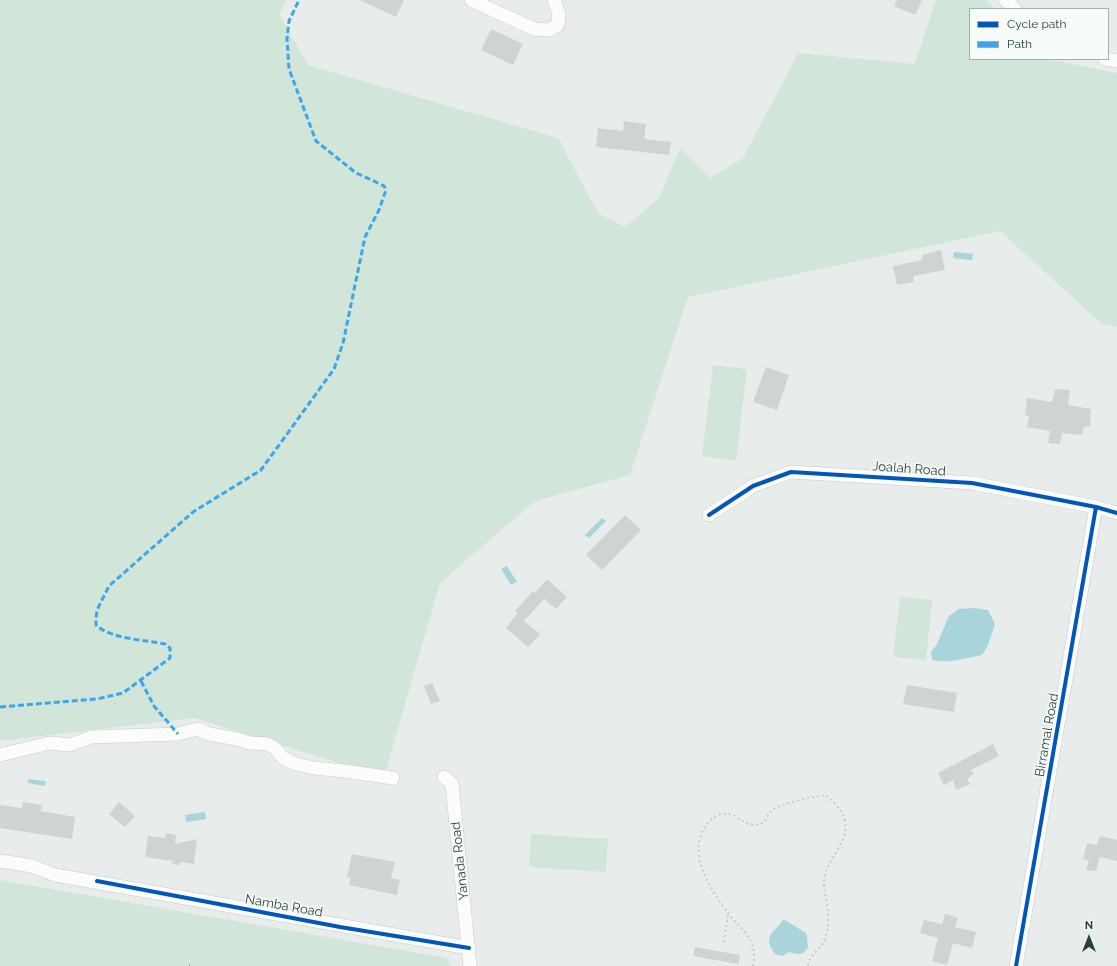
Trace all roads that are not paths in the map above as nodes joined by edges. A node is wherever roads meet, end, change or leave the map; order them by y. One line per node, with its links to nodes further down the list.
1 (471, 0): 2 (street)
2 (554, 0)
3 (1005, 0): 4 (street)
4 (1014, 8)
5 (1096, 507): 6 (street, Joalah Road); 7 (street, Joalah Road); 14 (street, Birramal Road)
6 (1117, 513)
7 (709, 516)
8 (0, 755): 10 (street)
9 (444, 777): 12 (street, Yanada Road)
10 (393, 778)
11 (0, 861): 12 (street, Namba Road)
12 (469, 948): 13 (street)
13 (470, 966)
14 (1016, 966)

